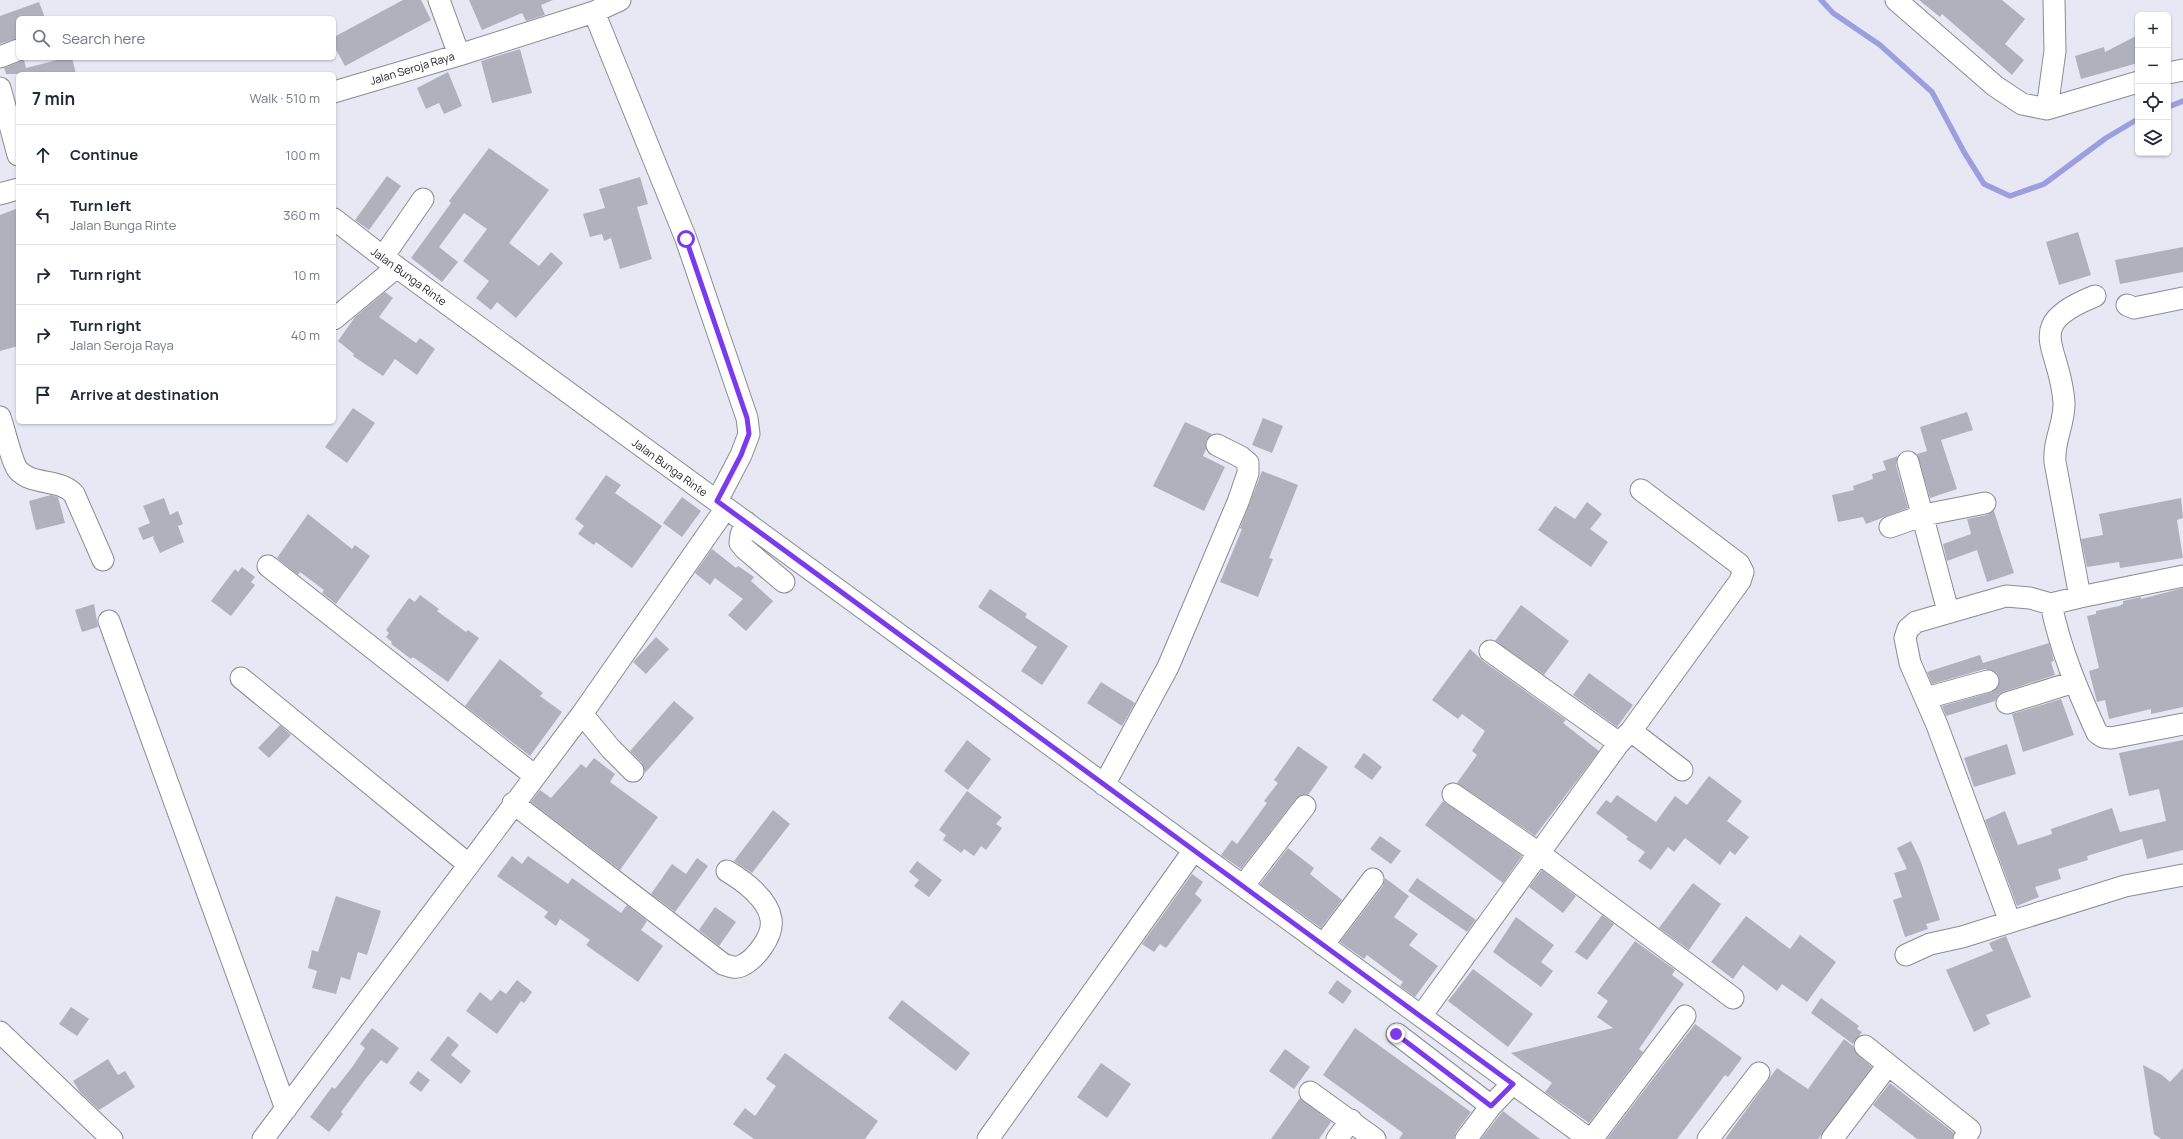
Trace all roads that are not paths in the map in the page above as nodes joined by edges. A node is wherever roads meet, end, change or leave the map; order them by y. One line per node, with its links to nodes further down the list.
1 (439, 0): 7 (street, Jalan Seroja Raya)
2 (620, 0): 5 (street)
3 (1896, 0): 14 (street)
4 (2054, 0): 14 (street)
5 (594, 12): 7 (street); 30 (street)
6 (16, 51): 8 (street)
7 (459, 55): 13 (street, Jalan Seroja Raya)
8 (0, 57)
9 (2183, 70): 10 (street)
10 (2171, 72)
11 (2135, 83): 14 (street)
12 (0, 88): 15 (street)
13 (336, 91)
14 (2047, 109)
15 (16, 148)
16 (16, 190): 17 (street)
17 (0, 194)
18 (423, 199): 20 (street)
19 (336, 221): 20 (street, Jalan Bunga Rinte)
20 (390, 262): 24 (street); 30 (street, Jalan Bunga Rinte)
21 (2095, 296): 38 (street)
22 (2183, 298): 23 (street)
23 (2127, 305)
24 (336, 317)
25 (0, 417): 34 (street)
26 (1217, 445): 54 (street)
27 (1908, 462): 31 (street)
28 (1641, 490): 50 (street)
29 (1986, 503): 31 (street)
30 (721, 504): 32 (street, Jalan Bunga Rinte); 48 (street)
31 (1924, 515): 33 (street); 40 (street)
32 (746, 522): 37 (street); 54 (street, Jalan Bunga Rinte)
33 (1890, 528)
34 (103, 560)
35 (268, 566): 53 (street)
36 (2183, 576): 38 (street)
37 (784, 582)
38 (2080, 597): 39 (street)
39 (2051, 604): 40 (street); 45 (street)
40 (1948, 611): 46 (street)
41 (110, 621): 79 (street)
42 (1490, 651): 50 (street)
43 (241, 678): 60 (street)
44 (1988, 681): 46 (street)
45 (2074, 682): 47 (street); 49 (street)
46 (1926, 698): 65 (street)
47 (2007, 703)
48 (582, 714): 52 (street); 53 (street)
49 (2183, 724)
50 (1625, 737): 51 (street); 59 (street)
51 (1682, 770)
52 (633, 771)
53 (535, 776): 56 (street)
54 (1104, 785): 58 (street, Jalan Bunga Rinte)
55 (1453, 794): 59 (street)
56 (514, 803): 60 (street); 61 (street)
57 (1305, 806): 64 (street)
58 (1194, 850): 64 (street, Jalan Bunga Rinte); 83 (street)
59 (1540, 854): 68 (street); 69 (street)
60 (468, 864): 79 (street)
61 (727, 870)
62 (2183, 875): 65 (street)
63 (1373, 879): 66 (street)
64 (1243, 886): 66 (street, Jalan Bunga Rinte)
65 (2010, 922): 67 (street)
66 (1323, 945): 69 (street, Jalan Bunga Rinte)
67 (1906, 955)
68 (1732, 998)
69 (1421, 1016): 76 (street, Jalan Bunga Rinte)
70 (1685, 1016): 87 (street)
71 (0, 1032): 81 (street)
72 (1396, 1034): 78 (street)
73 (1866, 1046): 74 (street)
74 (1888, 1065): 89 (street); 90 (street)
75 (1759, 1073): 88 (street)
76 (1513, 1084): 78 (street); 87 (street, Jalan Bunga Rinte)
77 (1310, 1092): 80 (street)
78 (1491, 1106): 86 (street)
79 (286, 1109): 82 (street)
80 (1351, 1120): 84 (street); 85 (street)
81 (112, 1139)
82 (263, 1139)
83 (988, 1139)
84 (1337, 1139)
85 (1375, 1139)
86 (1466, 1139)
87 (1590, 1139)
88 (1708, 1139)
89 (1832, 1139)
90 (1964, 1139)

